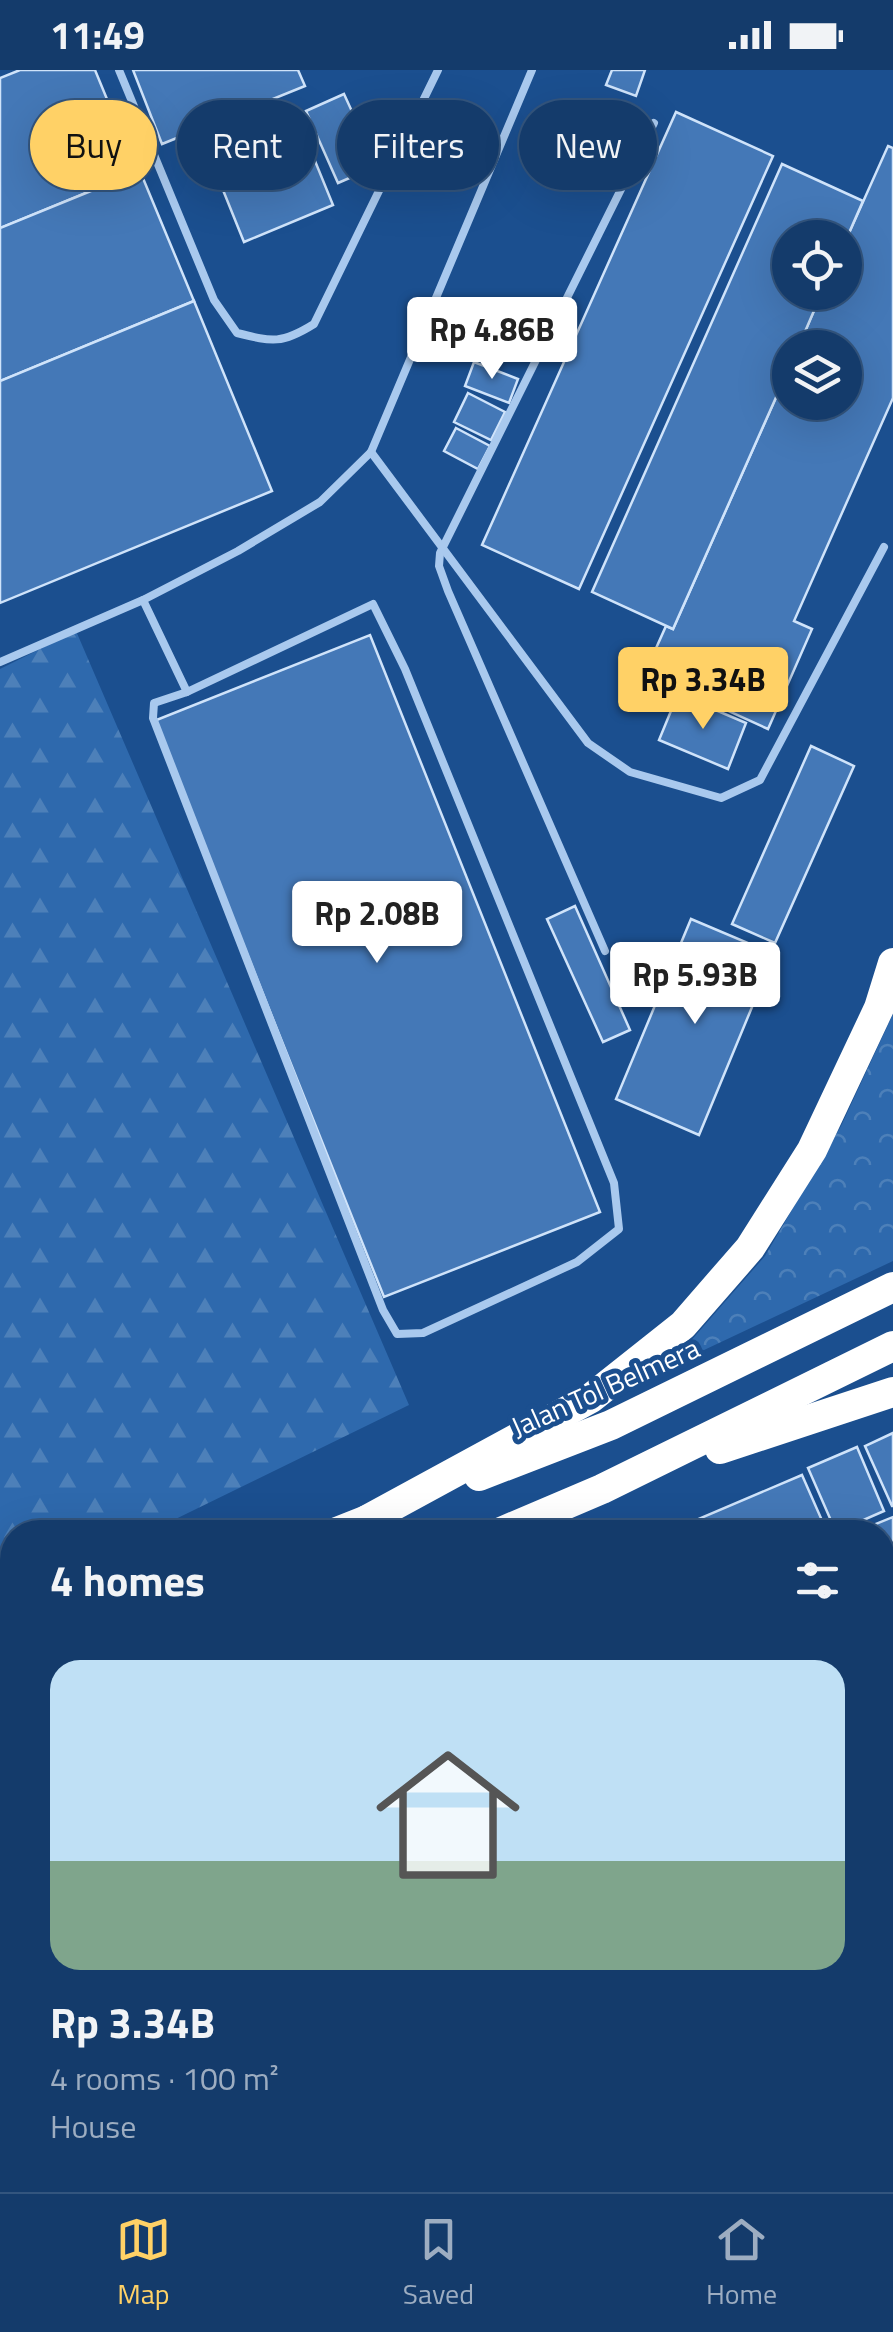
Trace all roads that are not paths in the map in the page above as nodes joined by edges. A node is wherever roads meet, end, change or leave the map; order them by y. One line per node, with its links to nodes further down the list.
1 (119, 70): 2 (lane)
2 (438, 70)
3 (532, 70): 5 (lane)
4 (620, 190): 6 (lane)
5 (371, 452): 6 (lane); 8 (lane)
6 (443, 546): 7 (lane); 11 (lane)
7 (884, 548)
8 (143, 600): 9 (lane); 10 (lane)
9 (0, 662)
10 (186, 692): 10 (lane)
11 (605, 951)
12 (893, 962): 17 (highway)
13 (893, 1287): 17 (highway, Jalan Tol Belmera)
14 (893, 1346): 16 (highway)
15 (893, 1392): 16 (highway)
16 (602, 1490): 18 (highway)
17 (367, 1520)
18 (529, 1520)

